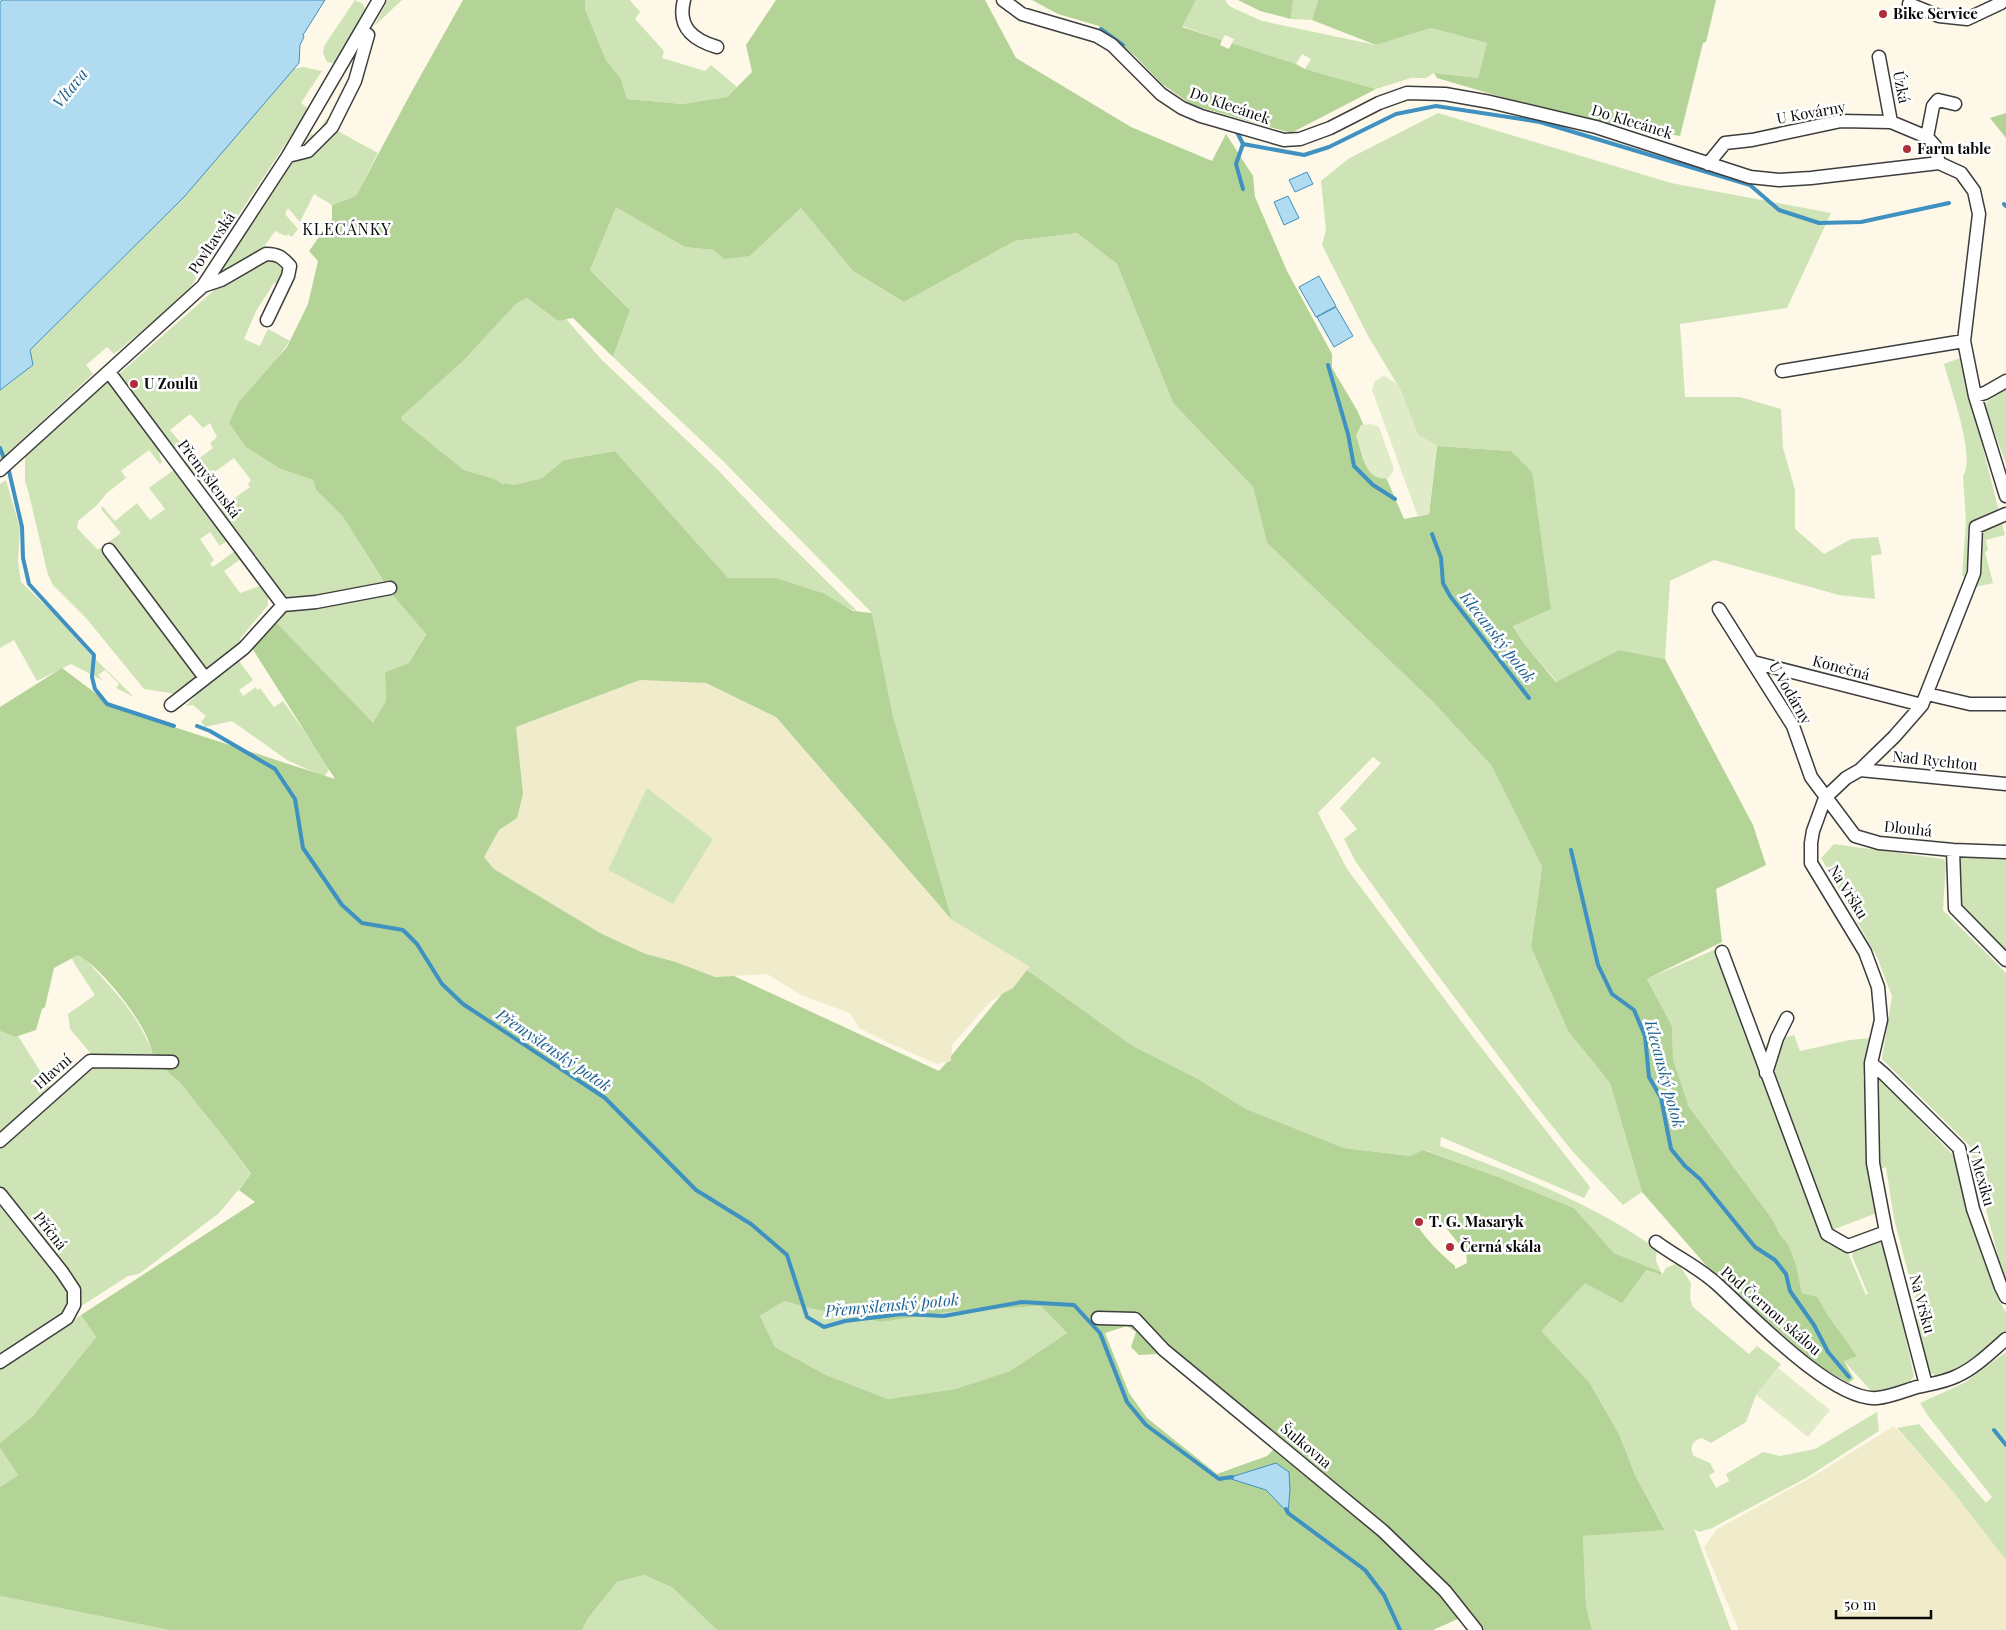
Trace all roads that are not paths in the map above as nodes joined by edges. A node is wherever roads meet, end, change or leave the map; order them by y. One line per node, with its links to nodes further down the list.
1 (380, 0): 6 (street, Povltavská)
2 (684, 0): 7 (street)
3 (1003, 0): 14 (street, Do Klecánek)
4 (1905, 4): 5 (street)
5 (2002, 5)
6 (362, 30): 12 (street, Povltavská); 12 (street)
7 (717, 47)
8 (1879, 57): 10 (street, Úzká)
9 (1955, 104): 11 (street)
10 (1891, 122): 11 (street, U Kovárny); 14 (street, U Kovárny)
11 (1927, 137): 13 (street)
12 (288, 156): 15 (street, Povltavská)
13 (1939, 163): 14 (street, Do Klecánek); 17 (street)
14 (1708, 164)
15 (203, 286): 16 (street); 19 (street, Povltavská)
16 (267, 320)
17 (1964, 341): 18 (street); 21 (street)
18 (1782, 371)
19 (109, 372): 22 (street, Povltavská); 27 (street, Přemyšlenská)
20 (2006, 381): 21 (street)
21 (1975, 396): 23 (street)
22 (2, 468)
23 (2006, 496)
24 (2006, 514): 31 (street, Na Vršku)
25 (109, 550): 30 (street)
26 (390, 588): 27 (street)
27 (283, 605): 30 (street)
28 (1719, 609): 29 (street, U Vodárny)
29 (1753, 662): 31 (street, Konečná); 36 (street, U Vodárny)
30 (205, 678): 33 (street)
31 (1924, 700): 32 (street, Konečná); 34 (street, Na Vršku)
32 (2006, 704)
33 (171, 705)
34 (1860, 770): 35 (street, Nad Rychtou); 36 (street, Na Vršku)
35 (2006, 784)
36 (1825, 798): 37 (street, Dlouhá); 43 (street, Na Vršku)
37 (1953, 850): 38 (street, Dlouhá); 40 (street)
38 (2006, 852)
39 (1722, 952): 44 (street)
40 (2006, 960)
41 (1787, 1018): 44 (street)
42 (172, 1062): 45 (street, Hlavní)
43 (1871, 1063): 47 (street, Na Vršku); 49 (street, V Mexiku)
44 (1766, 1073): 47 (street)
45 (0, 1141)
46 (0, 1194): 52 (street, Příčná)
47 (1886, 1232): 53 (street, Na Vršku)
48 (1656, 1242): 53 (street, Pod Černou skálou)
49 (2006, 1297)
50 (1098, 1318): 54 (street, Šulkovna)
51 (2006, 1340): 53 (street, Pod Černou skálou)
52 (0, 1362)
53 (1926, 1385)
54 (1476, 1630)

